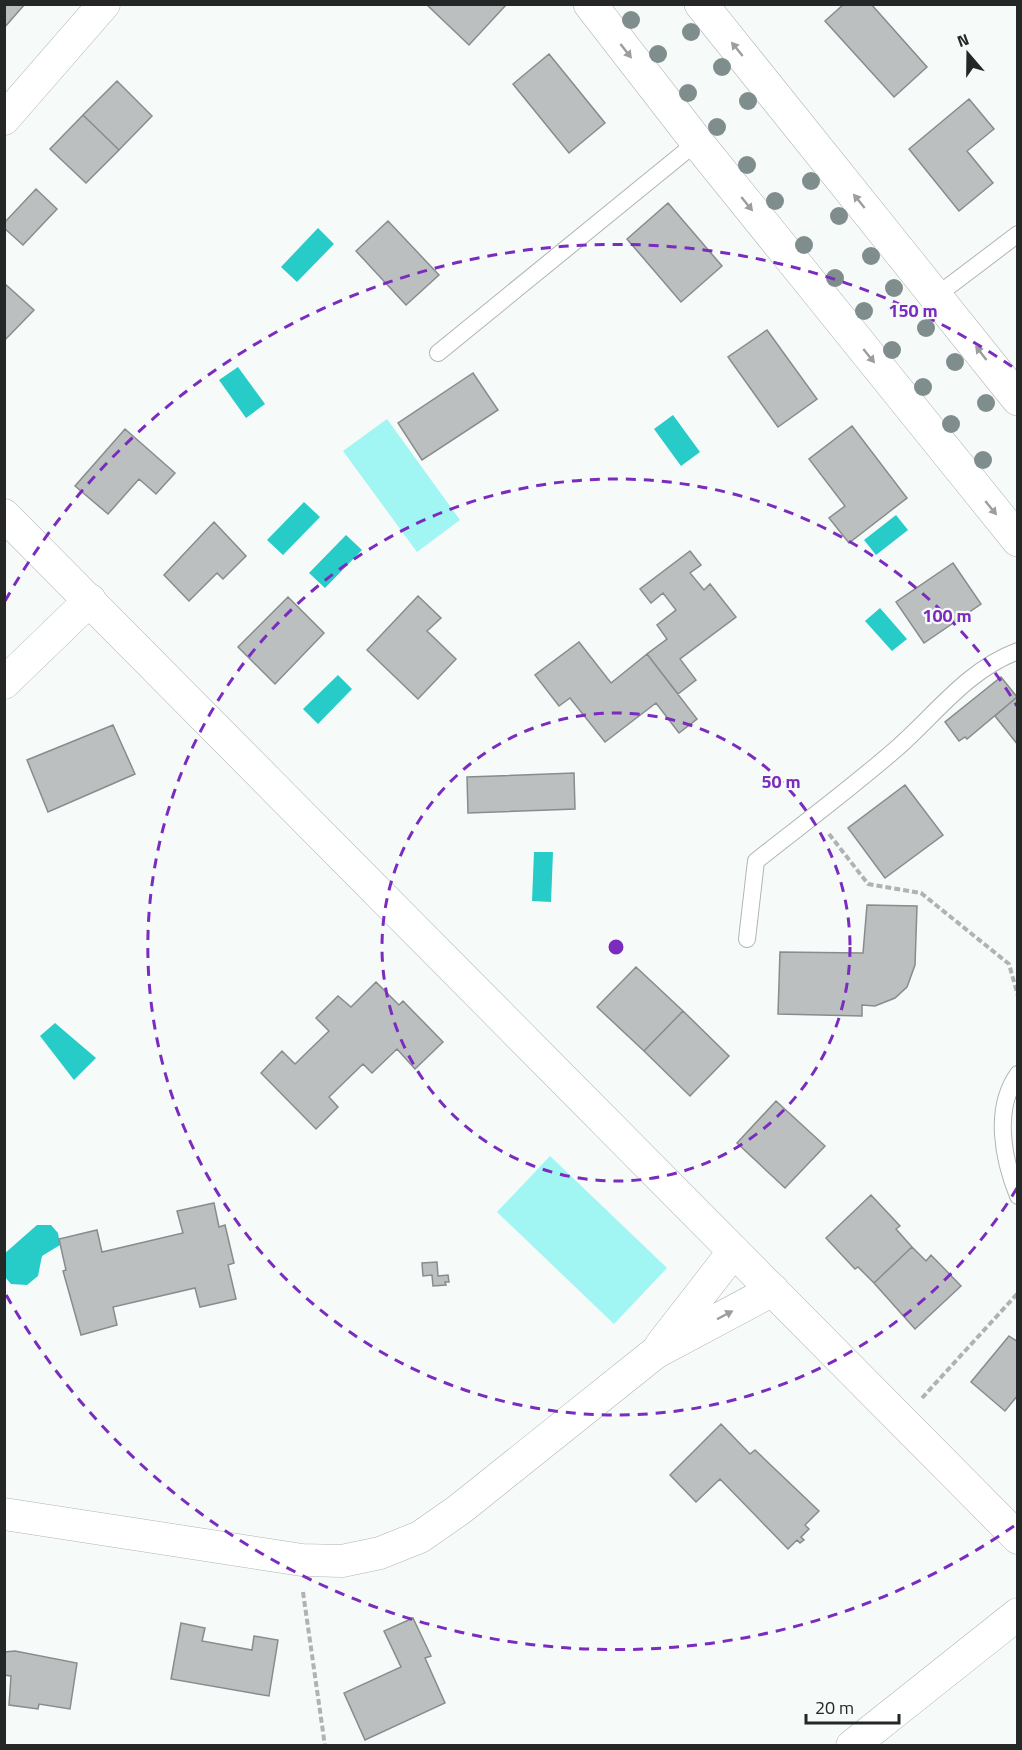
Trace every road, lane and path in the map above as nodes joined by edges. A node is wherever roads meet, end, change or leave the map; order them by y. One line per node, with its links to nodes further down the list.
1 (104, 4): 4 (street)
2 (590, 4): 5 (street, one-way to 5)
3 (701, 4): 7 (street, one-way to 3)
4 (4, 119)
5 (697, 142): 8 (lane); 11 (street, one-way to 11)
6 (1017, 234): 7 (lane)
7 (936, 296): 9 (street, one-way to 7)
8 (438, 353)
9 (1017, 399)
10 (4, 515): 12 (street)
11 (1017, 540)
12 (90, 600): 14 (street); 20 (street)
13 (1017, 651): 15 (lane)
14 (4, 683)
15 (814, 815): 16 (lane); 17 (path)
16 (747, 939)
17 (1017, 996)
18 (1017, 1074): 19 (lane)
19 (1017, 1196)
20 (734, 1251): 21 (street); 23 (street)
21 (773, 1290): 23 (street, one-way to 21); 24 (street)
22 (1017, 1293): 24 (path)
23 (655, 1353): 27 (street)
24 (901, 1420): 26 (street)
25 (4, 1514): 27 (street)
26 (1017, 1538)
27 (302, 1560): 29 (path)
28 (1017, 1614): 30 (street)
29 (325, 1746)
30 (852, 1746)

